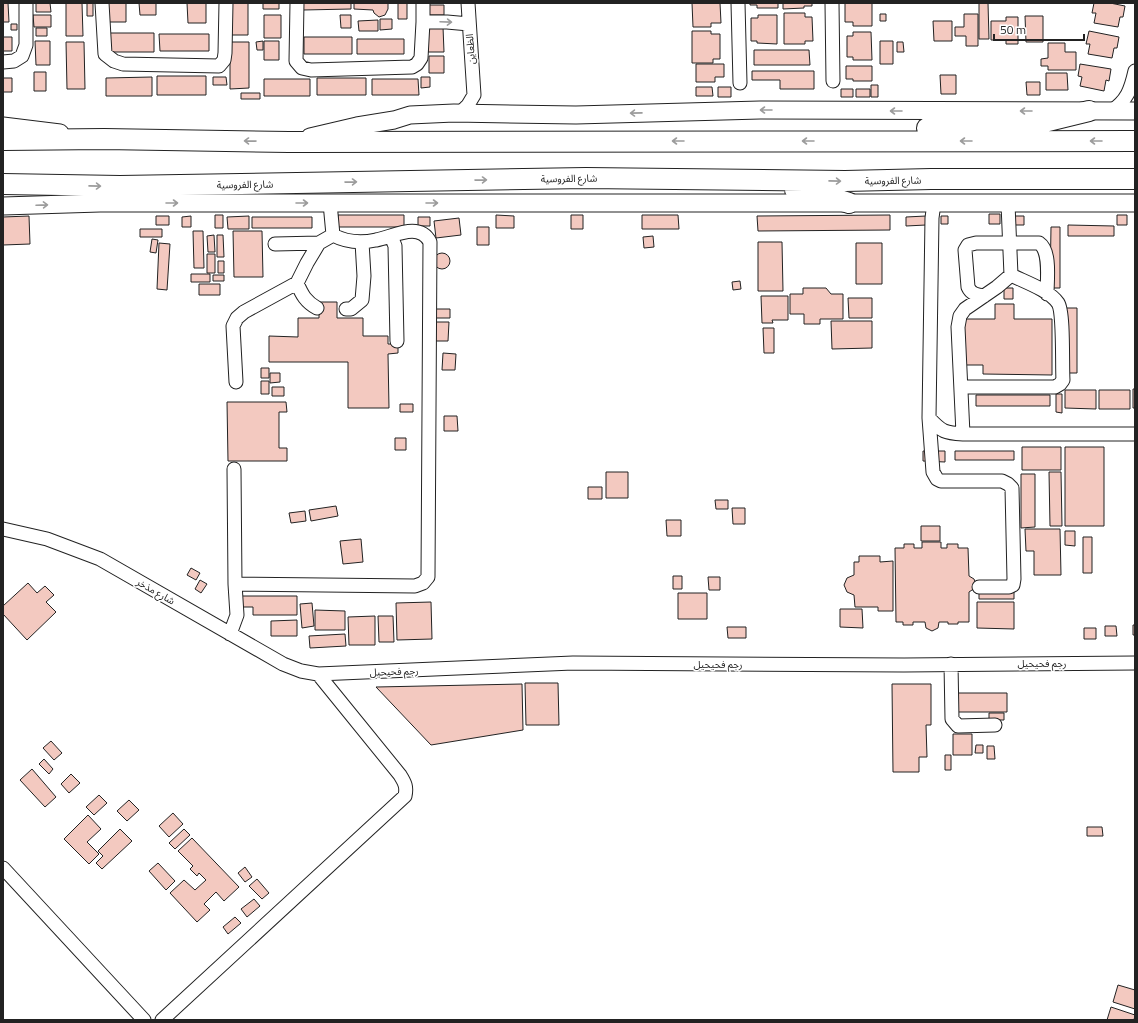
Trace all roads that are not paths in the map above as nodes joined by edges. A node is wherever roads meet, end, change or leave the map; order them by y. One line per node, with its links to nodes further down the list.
1 (26, 3): 11 (street)
2 (102, 3): 3 (street)
3 (226, 3)
4 (297, 3): 9 (street)
5 (423, 3): 9 (street)
6 (468, 3): 10 (street, الظعاين)
7 (738, 3): 14 (street)
8 (832, 3): 13 (street)
9 (423, 22): 10 (street, one-way to 10)
10 (468, 24): 16 (street, الظعاين)
11 (3, 62)
12 (1135, 71): 15 (street)
13 (833, 81)
14 (740, 83)
15 (1133, 92): 18 (street)
16 (474, 95): 20 (street); 21 (street)
17 (1089, 111): 18 (main road); 21 (main road, one-way to 21); 25 (highway)
18 (1111, 111): 19 (main road)
19 (1135, 111)
20 (460, 113): 21 (main road); 27 (main road)
21 (495, 114)
22 (3, 126): 23 (main road)
23 (104, 139): 24 (highway); 27 (highway, one-way to 23)
24 (3, 140)
25 (849, 141): 26 (highway, one-way to 25); 27 (highway, one-way to 27)
26 (1135, 141)
27 (289, 142)
28 (586, 178): 29 (highway, شارع الفروسية, one-way to 29); 32 (highway, شارع الفروسية, one-way to 28); 36 (highway)
29 (1079, 180): 30 (highway, شارع الفروسية); 34 (highway)
30 (1135, 180)
31 (3, 184): 32 (highway, شارع الفروسية)
32 (28, 185): 33 (highway)
33 (3, 188)
34 (1135, 188)
35 (330, 203): 36 (main road, شارع الفروسية, one-way to 36); 40 (main road, شارع الفروسية, one-way to 35); 41 (street)
36 (849, 203): 37 (main road, شارع الفروسية)
37 (934, 203): 39 (main road, شارع الفروسية); 56 (street)
38 (1135, 203): 39 (main road, شارع الفروسية)
39 (1008, 204): 44 (street)
40 (3, 206)
41 (333, 235): 43 (street); 46 (street)
42 (391, 236): 43 (street); 53 (street); 61 (street)
43 (362, 242): 52 (street)
44 (1009, 242): 47 (street); 49 (street); 50 (street)
45 (275, 244): 46 (street)
46 (319, 244): 48 (street)
47 (1011, 275): 49 (street); 50 (street)
48 (297, 283): 51 (street); 54 (street)
49 (1047, 294): 55 (street)
50 (984, 296): 55 (street)
51 (317, 308)
52 (346, 309)
53 (397, 341)
54 (236, 382)
55 (961, 387): 57 (street)
56 (929, 418): 57 (street); 62 (street)
57 (963, 434): 58 (street)
58 (1135, 434)
59 (234, 468): 61 (street)
60 (3, 529): 63 (street, شارع مذخر)
61 (235, 584): 63 (street)
62 (979, 588)
63 (230, 634): 66 (street, شارع مذخر)
64 (1135, 663): 65 (street, رجم فحيحيل)
65 (951, 664): 67 (street, رجم فحيحيل); 68 (street)
66 (301, 671): 67 (street, رجم فحيحيل)
67 (318, 674): 71 (street)
68 (995, 725)
69 (3, 868): 70 (street)
70 (144, 1020)
71 (162, 1020)

